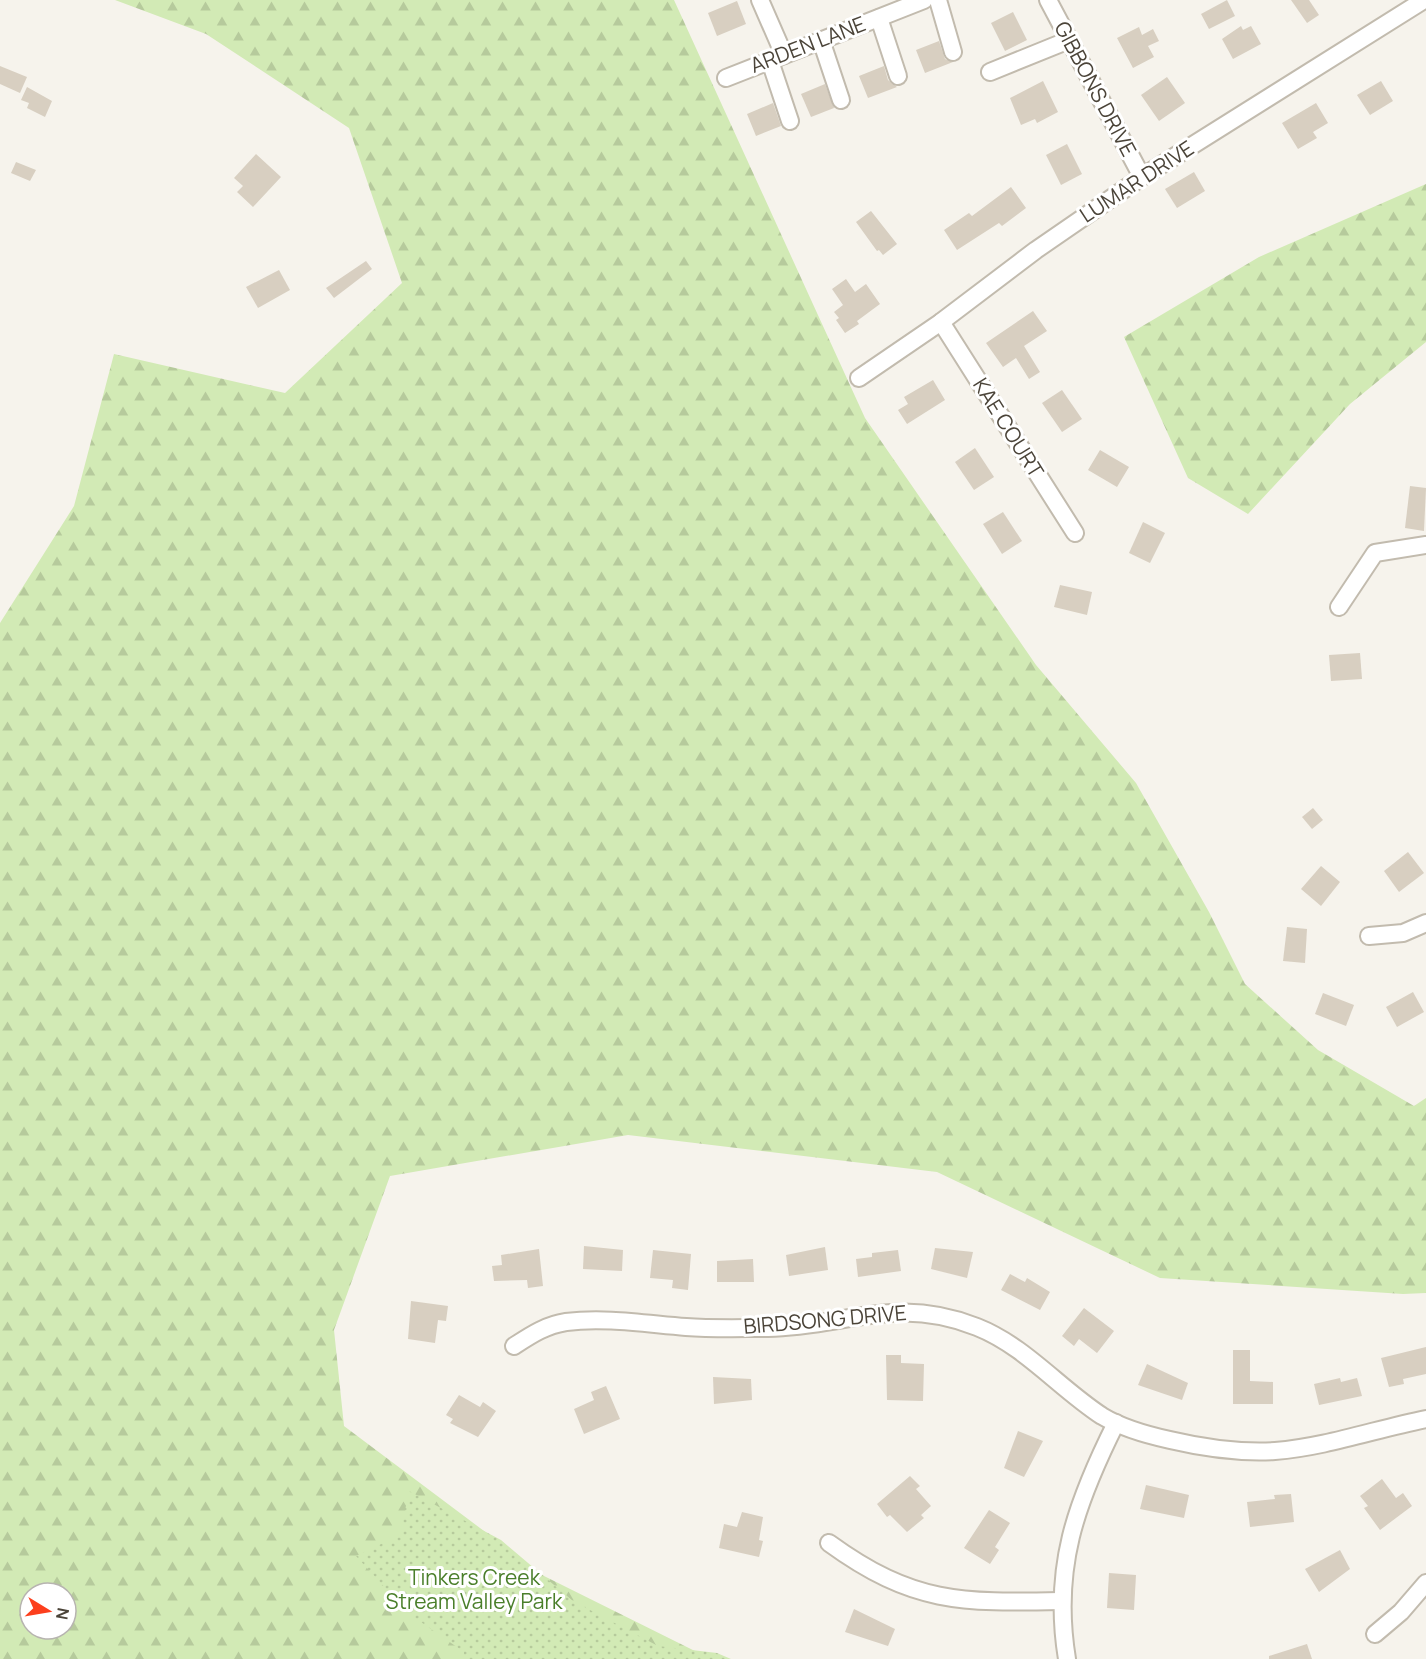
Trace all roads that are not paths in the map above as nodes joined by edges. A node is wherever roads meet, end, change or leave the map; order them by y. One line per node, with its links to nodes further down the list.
1 (760, 0): 10 (street)
2 (924, 0): 6 (street, ARDEN LANE)
3 (938, 0): 9 (street)
4 (1048, 0): 7 (street, GIBBONS DRIVE)
5 (1424, 0): 16 (street, LUMAR DRIVE)
6 (879, 18): 8 (street, ARDEN LANE); 12 (street)
7 (1069, 39): 11 (street); 16 (street, GIBBONS DRIVE)
8 (821, 40): 10 (street, ARDEN LANE); 14 (street)
9 (952, 52)
10 (777, 58): 13 (street, ARDEN LANE); 15 (street)
11 (990, 72)
12 (898, 76)
13 (726, 78)
14 (841, 100)
15 (790, 121)
16 (1142, 177): 17 (street, LUMAR DRIVE)
17 (941, 322): 18 (street, LUMAR DRIVE); 19 (street, KAE COURT)
18 (859, 378)
19 (1075, 533)
20 (1426, 545): 21 (street)
21 (1339, 607)
22 (1426, 923): 23 (street)
23 (1370, 936)
24 (514, 1346): 26 (street, BIRDSONG DRIVE)
25 (1426, 1419): 26 (street, BIRDSONG DRIVE)
26 (1116, 1423): 29 (street)
27 (828, 1543): 29 (street)
28 (1426, 1583): 30 (street)
29 (1061, 1601): 31 (street)
30 (1375, 1634)
31 (1067, 1659)

